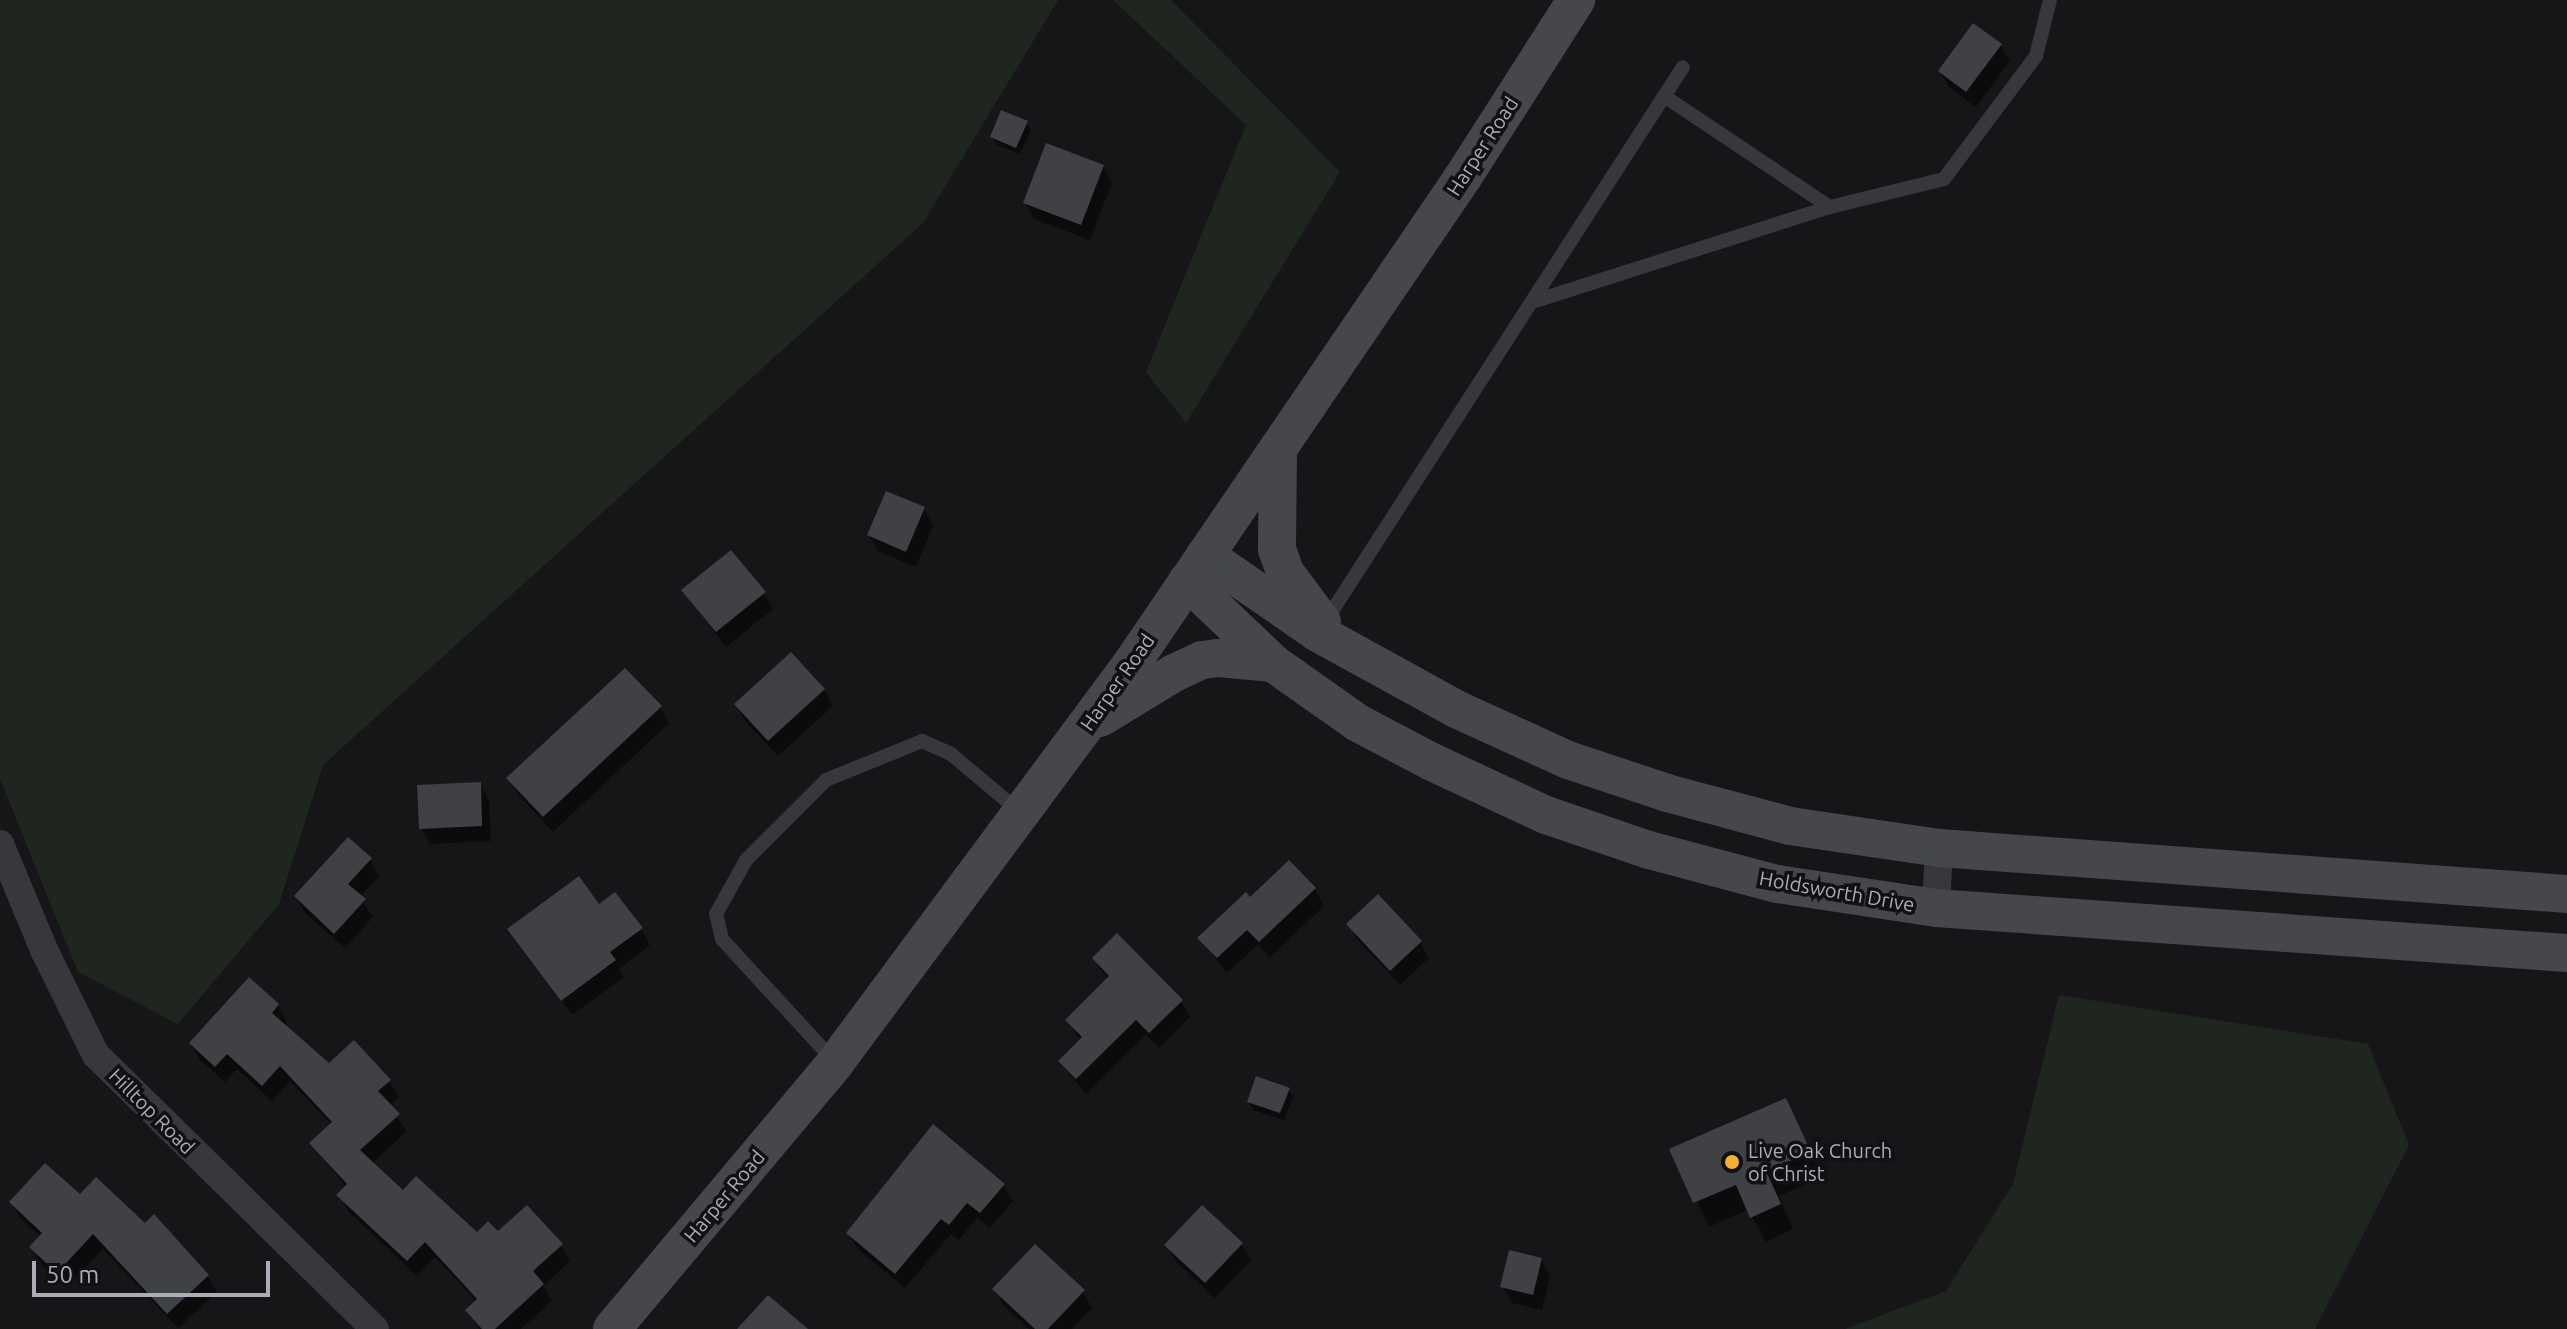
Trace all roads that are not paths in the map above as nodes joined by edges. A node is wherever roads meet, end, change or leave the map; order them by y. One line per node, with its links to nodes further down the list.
1 (1576, 0): 7 (main road, Harper Road)
2 (2050, 0): 5 (lane)
3 (1683, 67): 4 (lane)
4 (1664, 96): 5 (lane); 6 (lane)
5 (1830, 207): 6 (lane)
6 (1532, 302): 9 (lane)
7 (1278, 449): 8 (main road, Harper Road); 9 (main road)
8 (1196, 568): 9 (main road); 10 (main road, Holdsworth Drive); 11 (main road, Harper Road)
9 (1328, 634): 14 (main road)
10 (1273, 663): 11 (main road); 16 (main road, Holdsworth Drive)
11 (1085, 727): 12 (main road, Harper Road)
12 (1022, 814): 18 (main road, Harper Road); 18 (lane)
13 (0, 844): 19 (street, Hilltop Road)
14 (1939, 848): 15 (main road); 16 (street)
15 (2567, 894)
16 (1936, 908): 17 (main road, Holdsworth Drive)
17 (2567, 953)
18 (835, 1063): 20 (main road, Harper Road)
19 (375, 1329)
20 (612, 1329)

